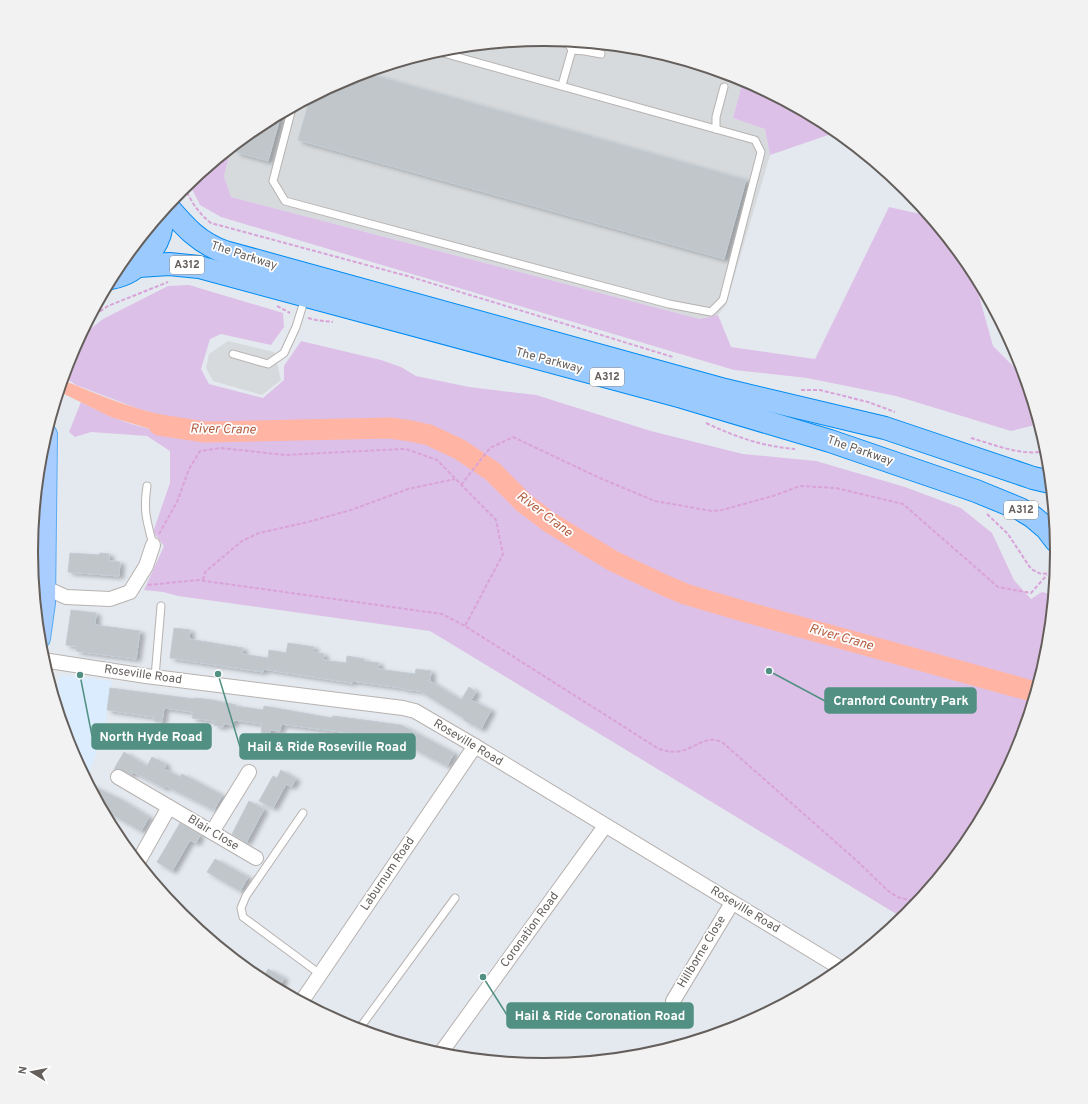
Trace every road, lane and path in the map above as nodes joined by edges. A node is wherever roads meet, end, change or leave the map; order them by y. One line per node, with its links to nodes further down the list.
1 (571, 46): 5 (lane)
2 (574, 47): 3 (lane)
3 (600, 54)
4 (451, 55): 5 (lane)
5 (562, 85): 8 (lane)
6 (724, 87): 8 (lane)
7 (290, 114): 8 (lane)
8 (716, 129)
9 (187, 193): 22 (path)
10 (171, 210): 30 (highway, The Parkway / A312)
11 (161, 222): 12 (highway)
12 (139, 266): 13 (highway); 15 (highway, The Parkway / A312)
13 (119, 277)
14 (173, 281): 17 (path)
15 (305, 296): 21 (lane); 35 (highway, The Parkway / A312)
16 (275, 305): 18 (path)
17 (99, 312)
18 (288, 313)
19 (309, 318): 20 (path)
20 (339, 323)
21 (233, 354)
22 (676, 358)
23 (800, 390): 24 (path)
24 (897, 413)
25 (702, 421): 27 (path)
26 (970, 438): 28 (path)
27 (801, 449)
28 (1040, 451)
29 (455, 479): 31 (path); 37 (path); 40 (path)
30 (1045, 481)
31 (461, 485): 39 (path); 44 (path)
32 (147, 486): 37 (lane)
33 (41, 496): 36 (main road)
34 (983, 511): 39 (path)
35 (1049, 532)
36 (38, 542)
37 (153, 545): 42 (street)
38 (38, 549): 42 (main road)
39 (1047, 574)
40 (203, 580): 41 (path); 44 (path)
41 (155, 584)
42 (41, 593)
43 (161, 606): 46 (lane)
44 (465, 626): 57 (path)
45 (50, 661): 46 (street, Roseville Road)
46 (155, 677): 47 (street, Roseville Road)
47 (475, 746): 52 (street, Roseville Road); 60 (street, Laburnum Road)
48 (249, 772): 53 (street)
49 (118, 777): 50 (street, Blair Close)
50 (169, 807): 53 (street, Blair Close); 54 (street)
51 (303, 813): 60 (lane)
52 (605, 826): 58 (street, Roseville Road); 64 (street, Coronation Road)
53 (212, 832): 55 (street, Blair Close)
54 (141, 857)
55 (256, 858)
56 (455, 898): 63 (lane)
57 (911, 900)
58 (732, 903): 59 (street, Roseville Road); 62 (street, Hillborne Close)
59 (836, 965)
60 (320, 974): 61 (street, Laburnum Road)
61 (304, 997)
62 (673, 1001)
63 (363, 1024)
64 (444, 1048)

